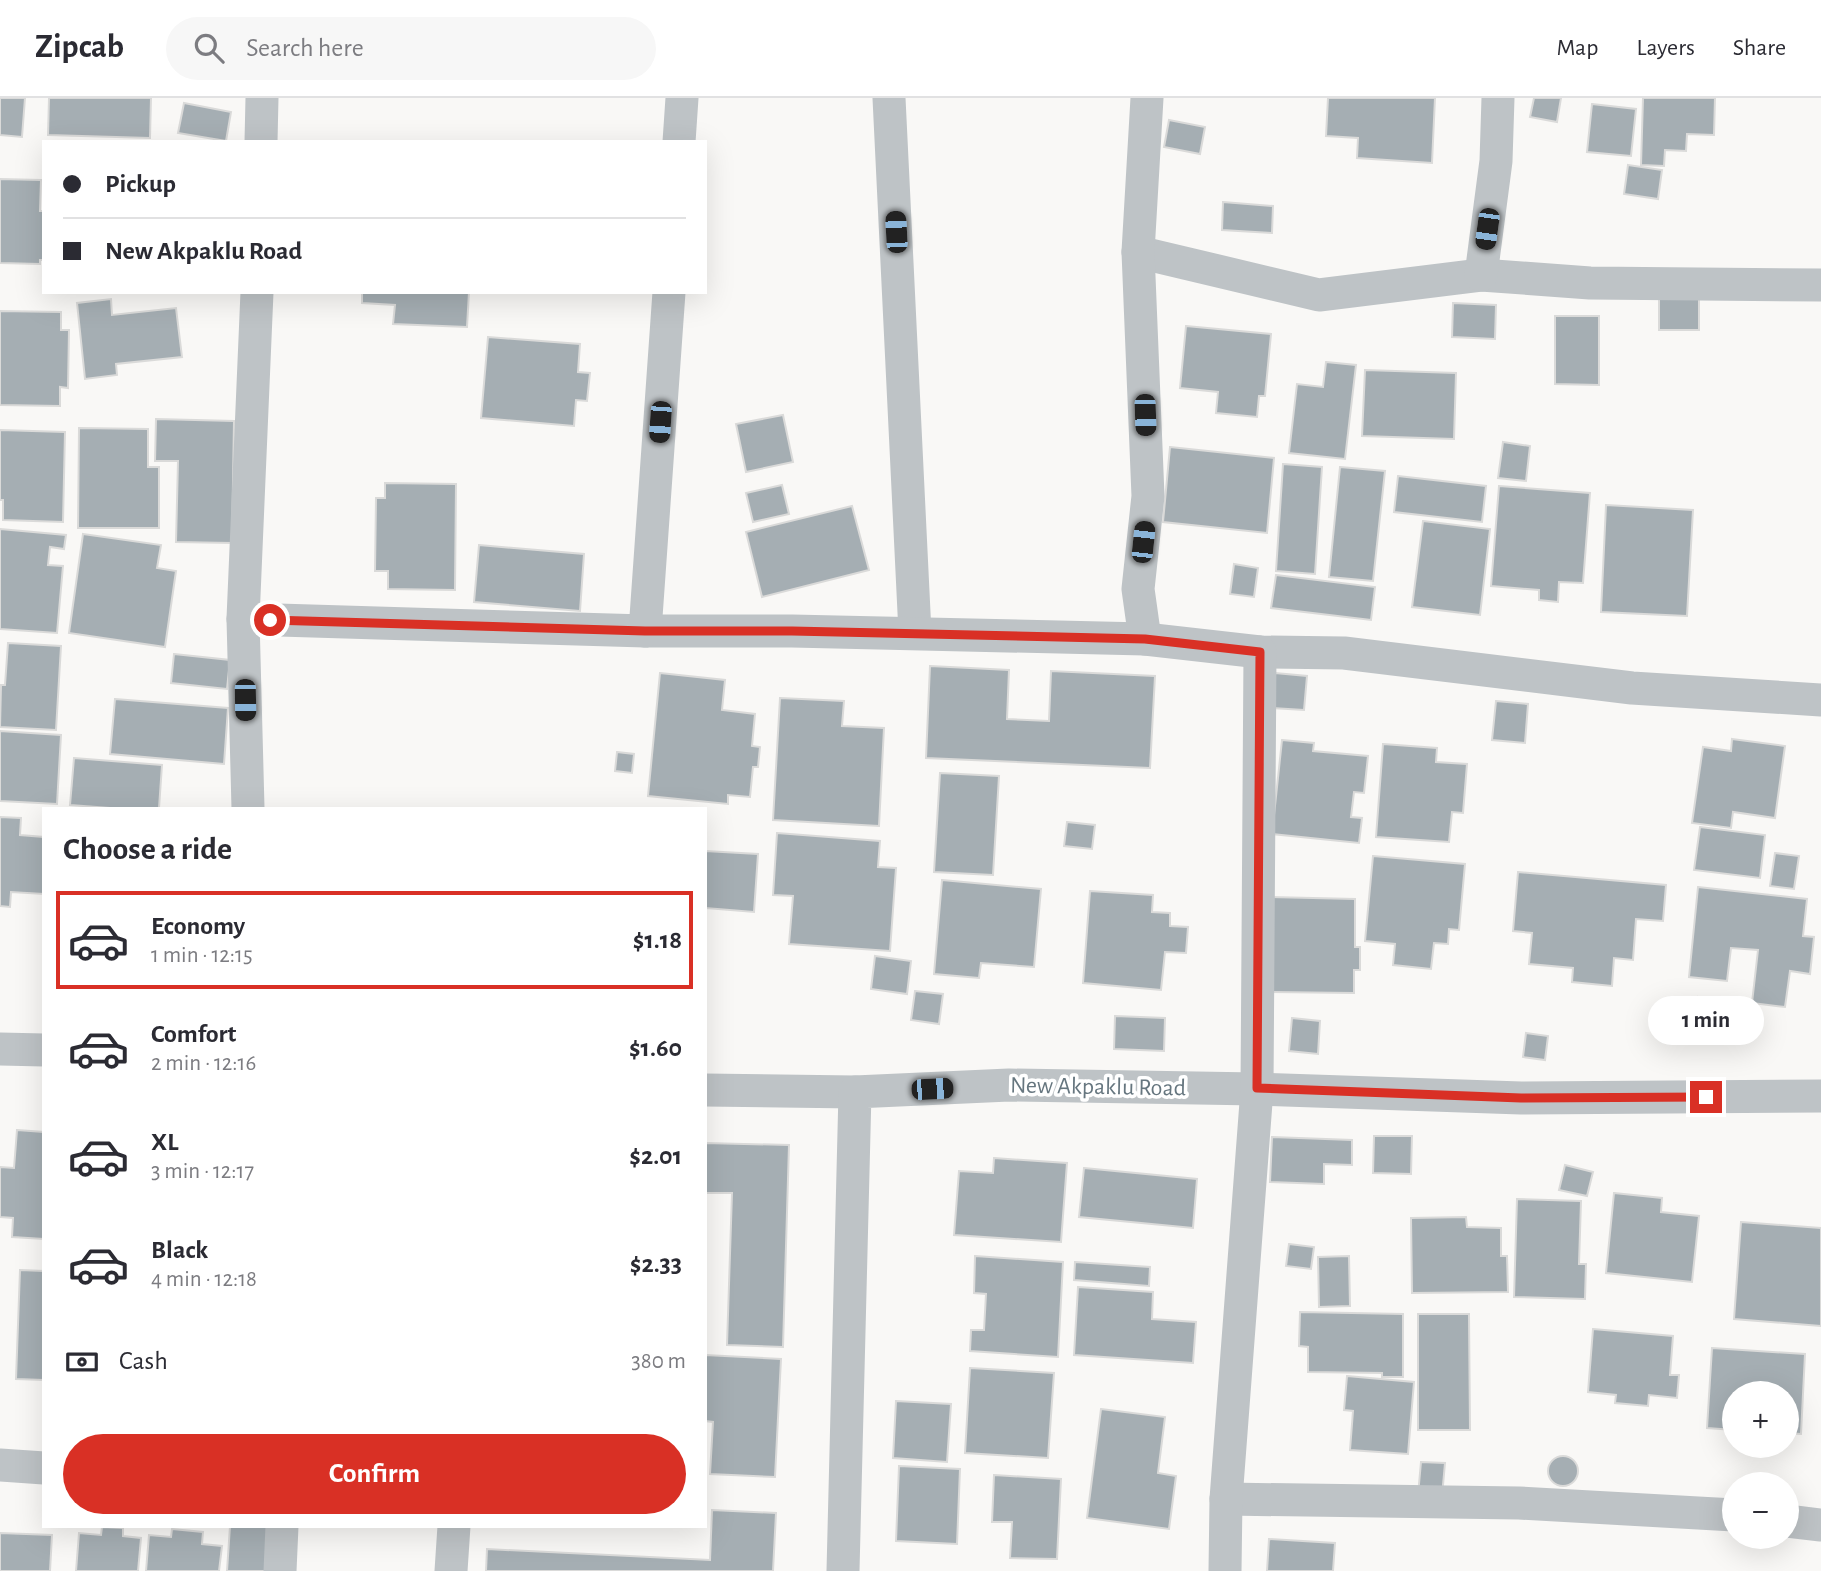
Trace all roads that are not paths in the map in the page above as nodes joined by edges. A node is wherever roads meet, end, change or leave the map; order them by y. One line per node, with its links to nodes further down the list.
1 (262, 98): 6 (street)
2 (682, 98): 7 (street)
3 (889, 98): 15 (street)
4 (1147, 98): 8 (street)
5 (1498, 98): 9 (street)
6 (261, 140)
7 (679, 140)
8 (1138, 252): 9 (street); 16 (street)
9 (1481, 275): 10 (street)
10 (1821, 285)
11 (257, 294): 13 (street)
12 (669, 294): 14 (street)
13 (243, 619): 14 (street); 19 (street)
14 (645, 631): 15 (street)
15 (915, 633): 16 (street)
16 (1145, 639): 17 (street)
17 (1260, 652): 18 (street); 22 (street)
18 (1821, 700)
19 (248, 807)
20 (0, 1049): 21 (street)
21 (42, 1050)
22 (1257, 1088): 24 (street, New Akpaklu Road); 25 (street, New Akpaklu Road); 28 (street)
23 (707, 1090): 24 (street, New Akpaklu Road)
24 (855, 1092): 36 (street)
25 (1821, 1096)
26 (0, 1465): 27 (street)
27 (42, 1468)
28 (1226, 1499): 29 (street); 37 (street)
29 (1722, 1514)
30 (1799, 1522): 31 (street)
31 (1821, 1525)
32 (282, 1528): 34 (street)
33 (454, 1528): 35 (street)
34 (280, 1571)
35 (451, 1571)
36 (843, 1571)
37 (1225, 1571)

